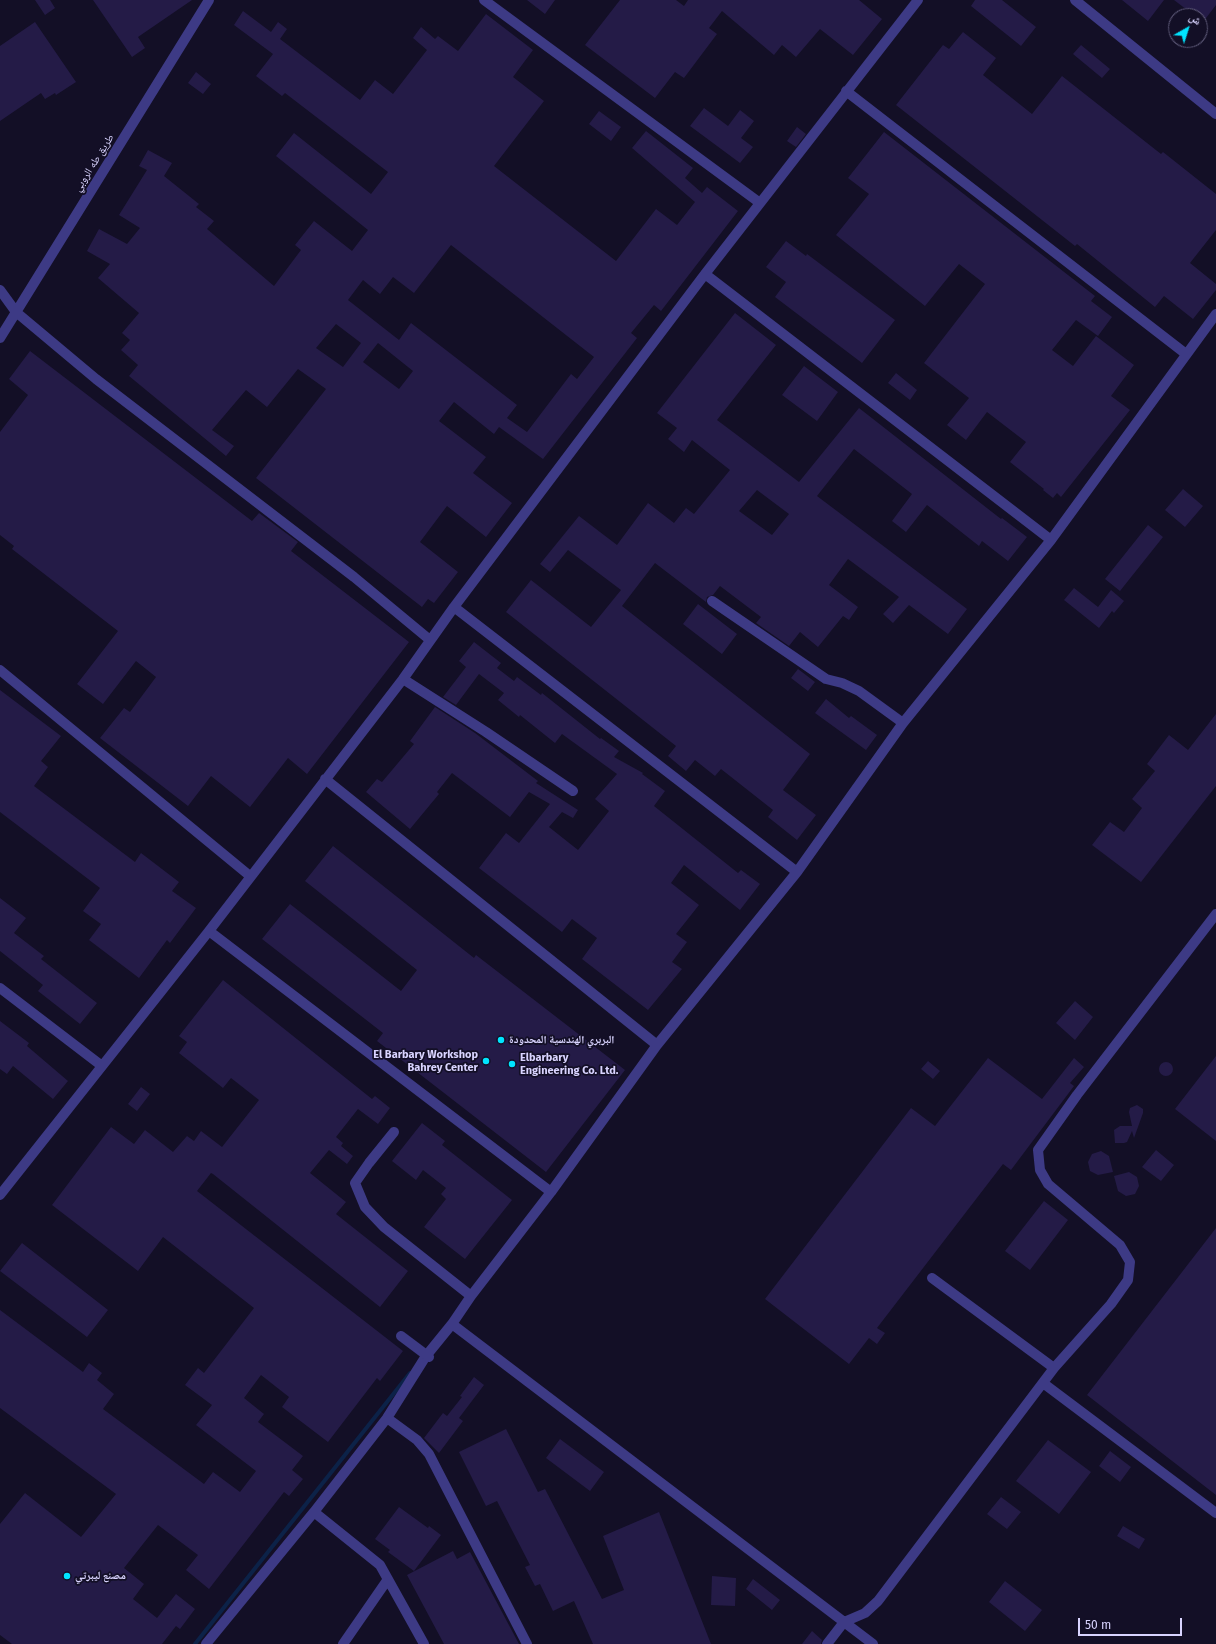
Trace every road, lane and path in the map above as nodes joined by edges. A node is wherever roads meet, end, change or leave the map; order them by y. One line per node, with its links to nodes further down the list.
1 (209, 0): 10 (street, طريق طه الروبي)
2 (484, 0): 7 (street)
3 (918, 0): 5 (street)
4 (1075, 0): 6 (street)
5 (846, 91): 7 (street); 13 (street)
6 (1216, 114)
7 (760, 203): 8 (street)
8 (705, 274): 14 (street); 16 (street)
9 (0, 290): 10 (street)
10 (16, 312): 12 (street, طريق طه الروبي); 17 (street)
11 (1216, 314): 13 (street)
12 (0, 338)
13 (1186, 354): 14 (street)
14 (1051, 540): 20 (street)
15 (712, 600): 20 (street)
16 (454, 607): 17 (street); 23 (street)
17 (430, 640): 19 (street)
18 (0, 670): 24 (street)
19 (403, 679): 21 (street); 22 (street)
20 (903, 723): 23 (street)
21 (325, 779): 24 (street); 28 (street)
22 (573, 791)
23 (797, 872): 28 (street)
24 (250, 876): 26 (street)
25 (1216, 914): 38 (street)
26 (208, 930): 29 (street); 31 (street)
27 (0, 988): 29 (street)
28 (657, 1045): 31 (street)
29 (102, 1066): 32 (street)
30 (394, 1132): 34 (street)
31 (551, 1192): 34 (street)
32 (0, 1195)
33 (932, 1278): 38 (street)
34 (471, 1296): 35 (street)
35 (452, 1324): 37 (street); 44 (street)
36 (401, 1336): 37 (street, bridge)
37 (427, 1356): 40 (street)
38 (1054, 1368): 39 (street)
39 (1043, 1383): 42 (street); 44 (street)
40 (387, 1418): 41 (street); 48 (street)
41 (314, 1512): 43 (street); 45 (street)
42 (1216, 1513)
43 (388, 1579): 46 (street); 47 (street)
44 (844, 1622): 49 (street); 50 (street)
45 (206, 1644)
46 (343, 1644)
47 (424, 1644)
48 (527, 1644)
49 (827, 1644)
50 (873, 1644)

